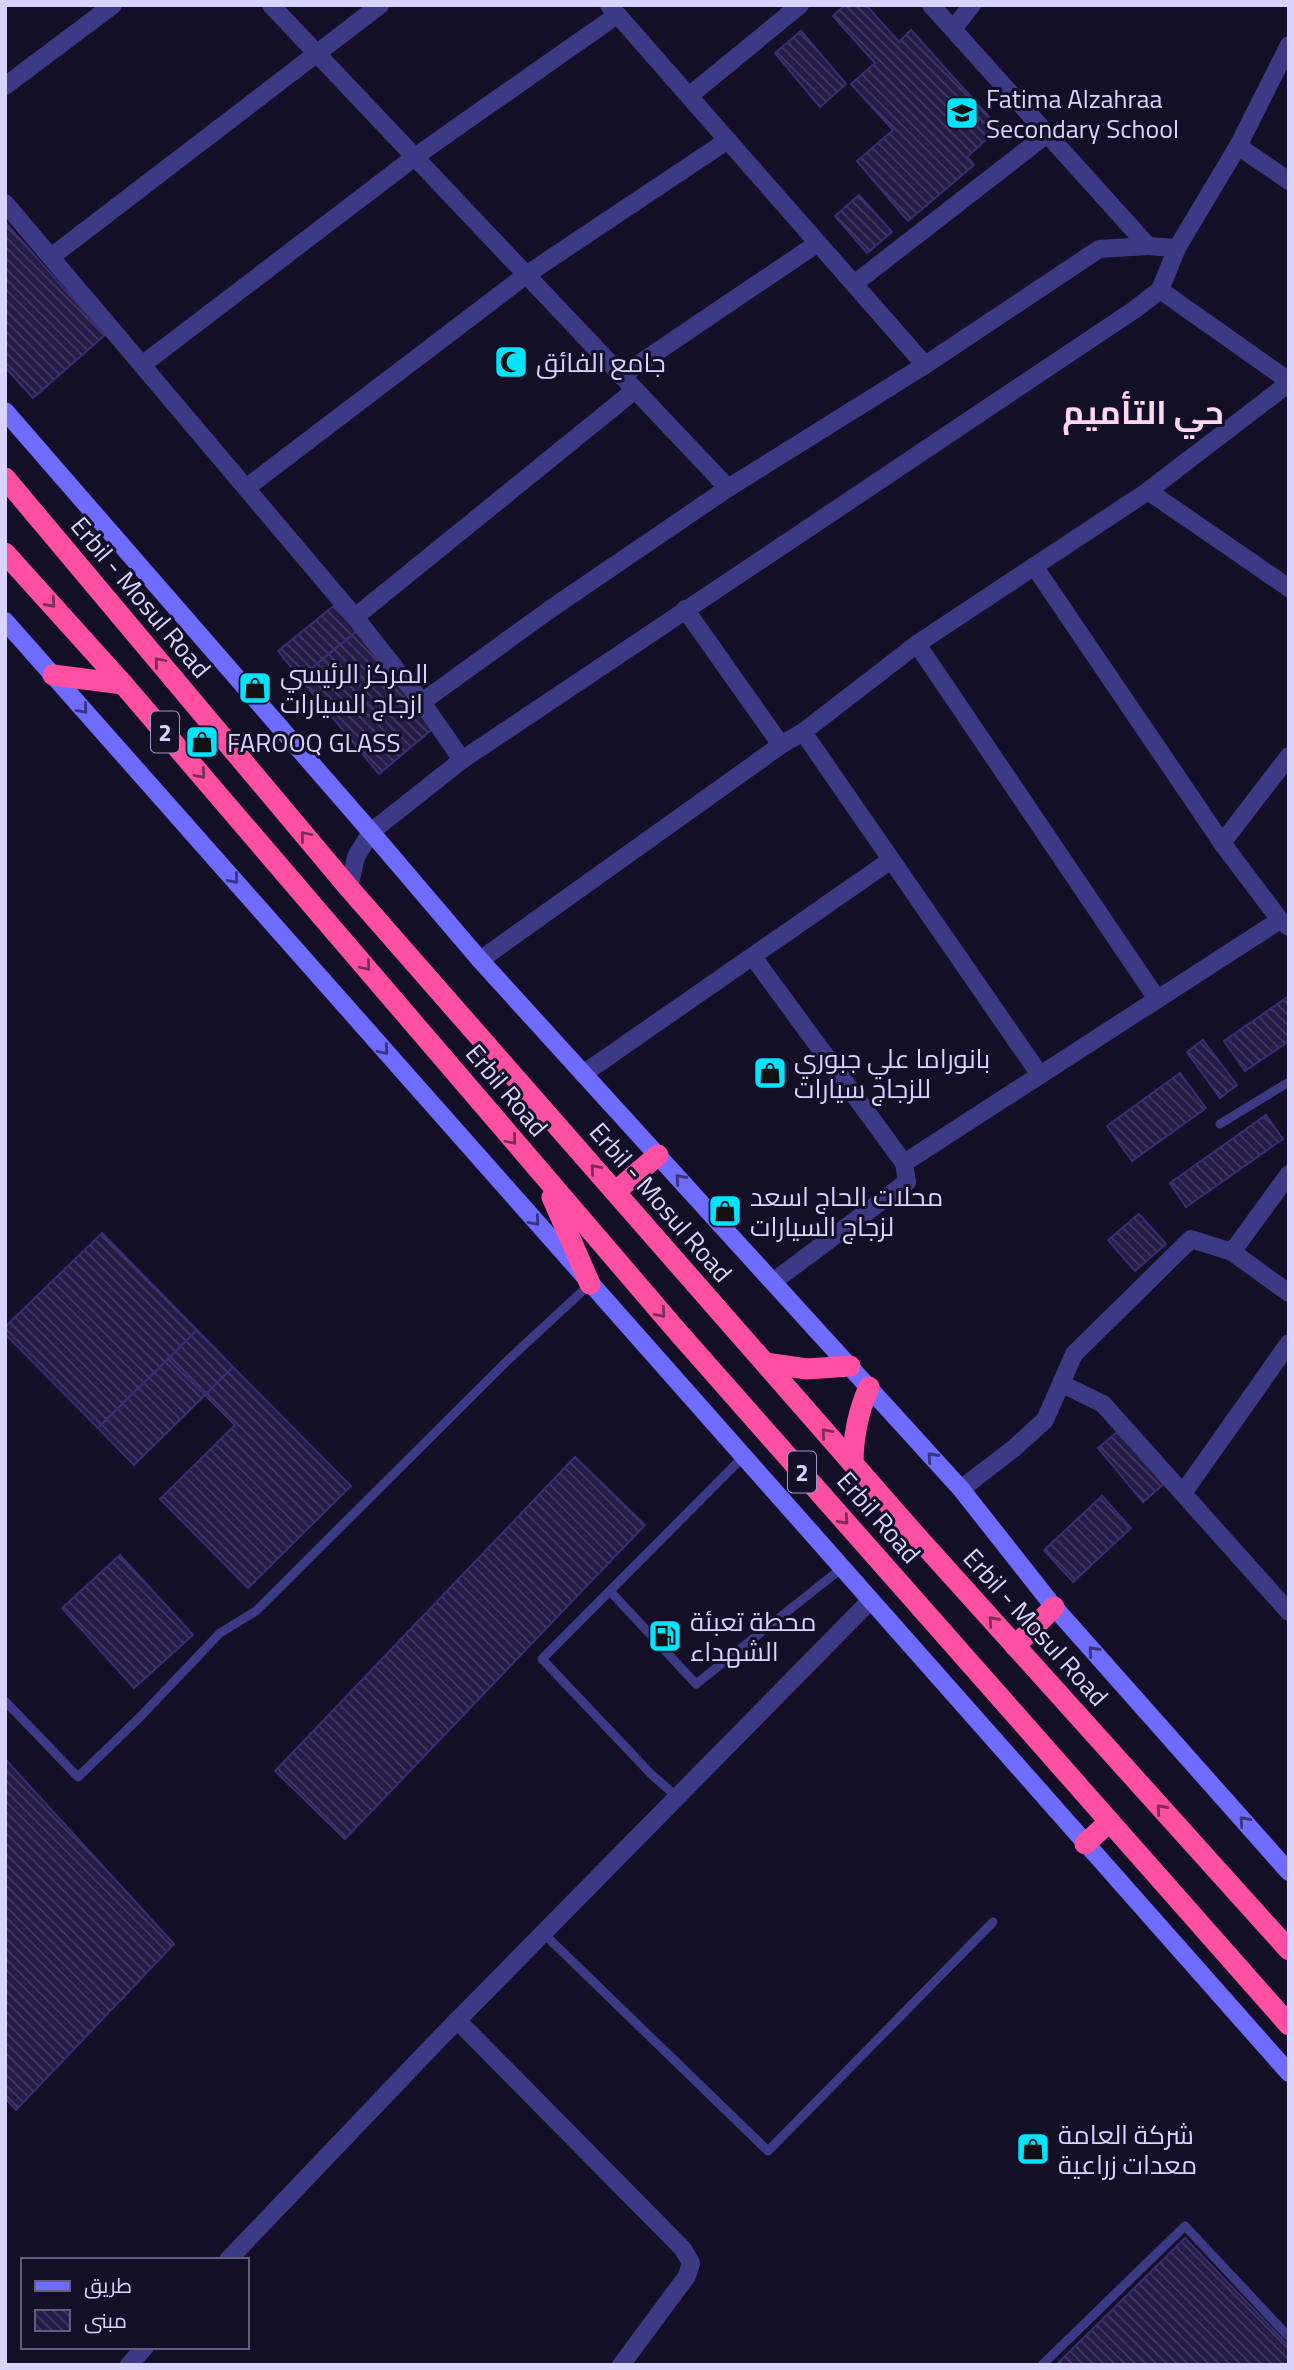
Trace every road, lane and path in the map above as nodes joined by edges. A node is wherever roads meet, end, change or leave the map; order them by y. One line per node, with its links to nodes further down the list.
1 (113, 5): 11 (street)
2 (271, 5): 10 (street)
3 (380, 5): 10 (street)
4 (800, 5): 12 (street)
5 (931, 5): 8 (street)
6 (972, 5): 8 (street)
7 (613, 10): 12 (street); 16 (street)
8 (953, 29): 13 (street)
9 (1289, 45): 15 (street)
10 (318, 54): 16 (street); 22 (street)
11 (5, 86)
12 (689, 96): 14 (street)
13 (1047, 134): 20 (street); 24 (street)
14 (728, 140): 19 (street); 23 (street)
15 (1238, 146): 17 (street); 21 (street)
16 (416, 156): 23 (street); 26 (street)
17 (1289, 181)
18 (5, 203): 22 (street)
19 (818, 243): 24 (street); 28 (street)
20 (1148, 246): 21 (street); 27 (street)
21 (1177, 248): 25 (street)
22 (51, 257): 26 (street)
23 (526, 275): 28 (street); 33 (street)
24 (854, 284): 27 (street)
25 (1160, 290): 29 (street); 39 (street)
26 (142, 365): 33 (street)
27 (925, 365): 34 (street)
28 (621, 376): 30 (street)
29 (1289, 382): 35 (street)
30 (635, 390): 34 (street); 40 (street)
31 (5, 411): 50 (main road)
32 (5, 478): 53 (highway, Erbil - Mosul Road, one-way to 32)
33 (246, 488): 40 (street)
34 (728, 488): 45 (street)
35 (1148, 491): 37 (street); 38 (street)
36 (5, 553): 44 (highway, 2, one-way to 44)
37 (1034, 566): 42 (street); 51 (street)
38 (1289, 588)
39 (685, 609): 47 (street); 49 (street)
40 (355, 617): 45 (street)
41 (5, 621): 43 (main road)
42 (916, 644): 46 (street); 58 (street)
43 (53, 675): 44 (highway); 70 (main road, one-way to 70)
44 (123, 684): 54 (highway, 2, one-way to 54)
45 (422, 702): 49 (street)
46 (803, 732): 47 (street); 52 (street)
47 (781, 745): 57 (street)
48 (1288, 758): 51 (street)
49 (462, 760): 50 (street)
50 (371, 832): 53 (street); 57 (main road)
51 (1222, 842): 55 (street)
52 (891, 860): 56 (street); 60 (street)
53 (349, 888): 54 (highway); 67 (highway, Erbil - Mosul Road / 2, one-way to 53)
54 (322, 914): 66 (highway, Erbil Road / 2, one-way to 66)
55 (1284, 923): 58 (street)
56 (753, 957): 59 (street); 64 (street)
57 (480, 960): 59 (main road)
58 (1157, 999): 60 (street)
59 (583, 1074): 63 (main road)
60 (1040, 1075): 64 (street)
61 (1289, 1082): 62 (lane)
62 (1220, 1124)
63 (658, 1155): 67 (highway); 69 (main road, one-way to 63)
64 (904, 1163): 69 (street)
65 (1289, 1174): 68 (street)
66 (542, 1176): 70 (highway); 89 (highway, Erbil Road / 2, one-way to 89)
67 (615, 1192): 73 (highway, Erbil - Mosul Road / 2)
68 (1232, 1252): 71 (street); 75 (street)
69 (774, 1281): 74 (main road)
70 (590, 1284): 77 (main road); 87 (lane)
71 (1289, 1293)
72 (1289, 1343): 80 (street)
73 (765, 1363): 74 (highway); 78 (highway, Erbil - Mosul Road / 2, one-way to 73)
74 (850, 1366): 76 (main road)
75 (1062, 1384): 79 (street); 80 (street)
76 (869, 1387): 78 (highway); 79 (main road, one-way to 76)
77 (743, 1457): 81 (main road); 82 (lane)
78 (853, 1464): 86 (highway, Erbil - Mosul Road / 2, one-way to 78)
79 (961, 1489): 84 (main road)
80 (1183, 1493): 85 (street)
81 (842, 1568): 82 (lane); 83 (main road)
82 (610, 1591): 88 (lane)
83 (870, 1601): 88 (street); 90 (main road)
84 (1054, 1607): 86 (highway); 91 (main road, one-way to 84)
85 (1289, 1612)
86 (1015, 1646): 94 (highway, Erbil - Mosul Road / 2, one-way to 86)
87 (5, 1701)
88 (677, 1797): 93 (street)
89 (1109, 1822): 90 (highway); 96 (highway, Erbil Road / 2)
90 (1085, 1844): 97 (main road)
91 (1289, 1872)
92 (993, 1922): 93 (lane)
93 (543, 1933): 95 (street)
94 (1289, 1950)
95 (457, 2020): 98 (street); 102 (street)
96 (1289, 2025)
97 (1289, 2073)
98 (231, 2258)
99 (1289, 2337): 103 (lane)
100 (143, 2349): 101 (street)
101 (129, 2365)
102 (621, 2365)
103 (1042, 2365)

